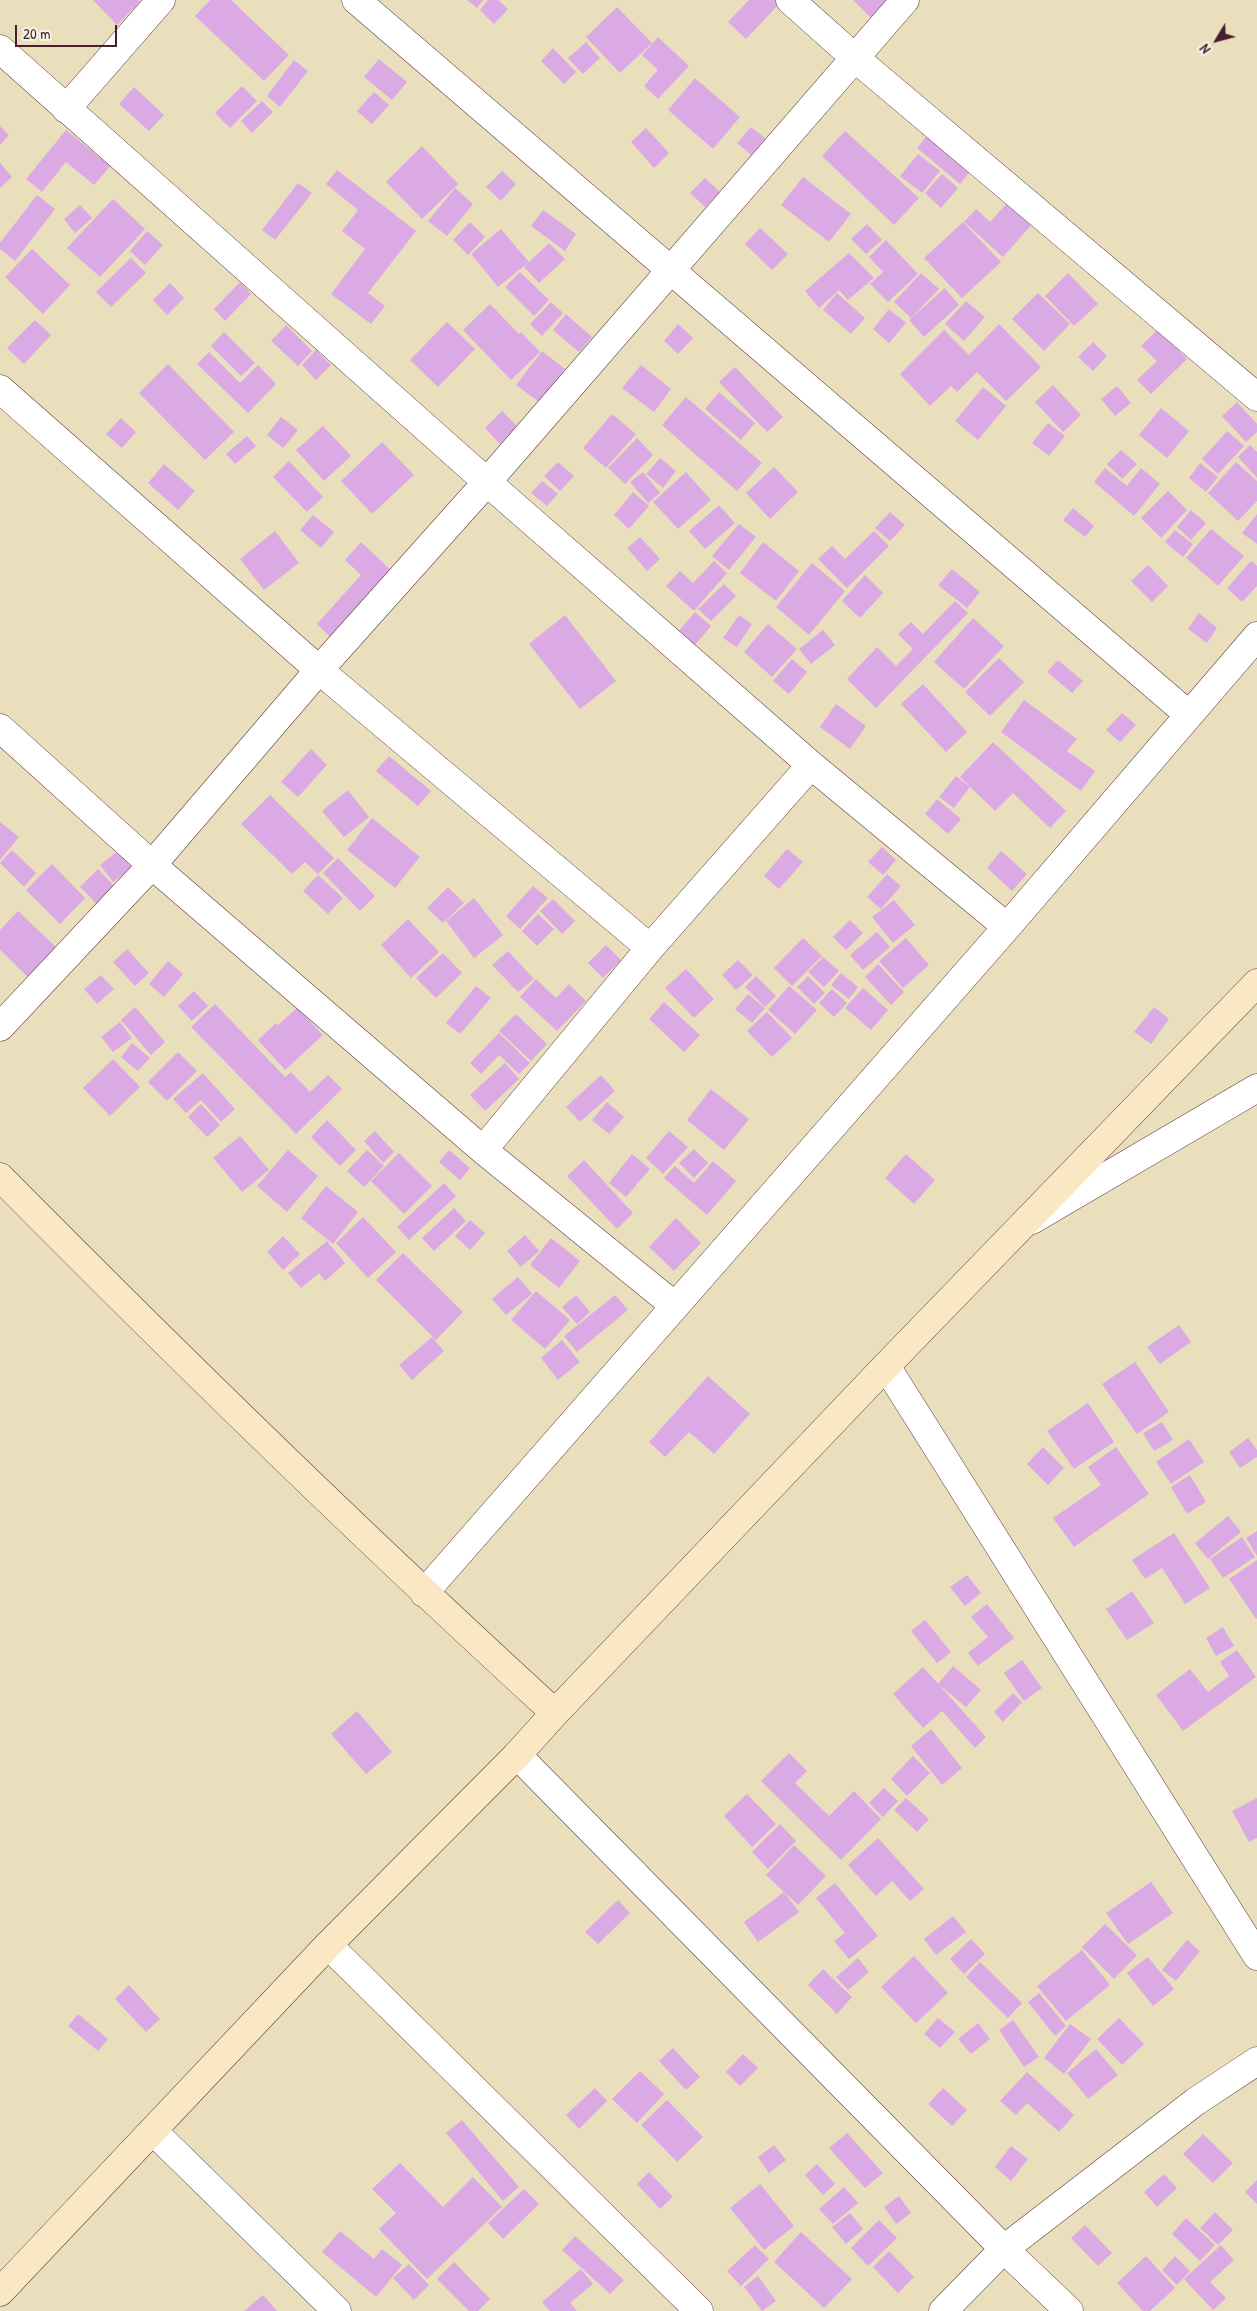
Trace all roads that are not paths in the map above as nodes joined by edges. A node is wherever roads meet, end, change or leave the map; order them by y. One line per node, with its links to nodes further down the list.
1 (161, 0): 7 (street)
2 (356, 0): 8 (street)
3 (790, 0): 6 (street)
4 (906, 0): 6 (street)
5 (0, 49): 7 (street)
6 (855, 58): 8 (street); 10 (street)
7 (66, 108): 11 (street)
8 (670, 271): 11 (street); 14 (street)
9 (0, 389): 13 (street)
10 (1257, 397)
11 (487, 482): 13 (street); 16 (street)
12 (1257, 636): 14 (street)
13 (319, 670): 17 (street); 19 (street)
14 (1189, 715): 18 (street)
15 (0, 728): 17 (street)
16 (811, 765): 18 (street); 19 (street)
17 (152, 865): 21 (street); 23 (street)
18 (1007, 927): 26 (street)
19 (650, 948): 23 (street)
20 (1257, 983): 25 (main road)
21 (0, 1027)
22 (1257, 1088): 25 (street)
23 (484, 1150): 26 (street)
24 (0, 1177): 28 (main road)
25 (1021, 1227): 27 (main road)
26 (675, 1306): 28 (street)
27 (886, 1366): 29 (main road); 32 (street)
28 (424, 1593): 29 (main road)
29 (555, 1713): 30 (main road)
30 (517, 1756): 31 (main road); 35 (street)
31 (328, 1945): 34 (main road); 38 (street)
32 (1257, 1956)
33 (1257, 2061): 35 (street)
34 (153, 2130): 36 (main road); 37 (street)
35 (1004, 2249): 39 (street); 40 (street)
36 (0, 2292)
37 (337, 2311)
38 (699, 2311)
39 (943, 2311)
40 (1069, 2311)

